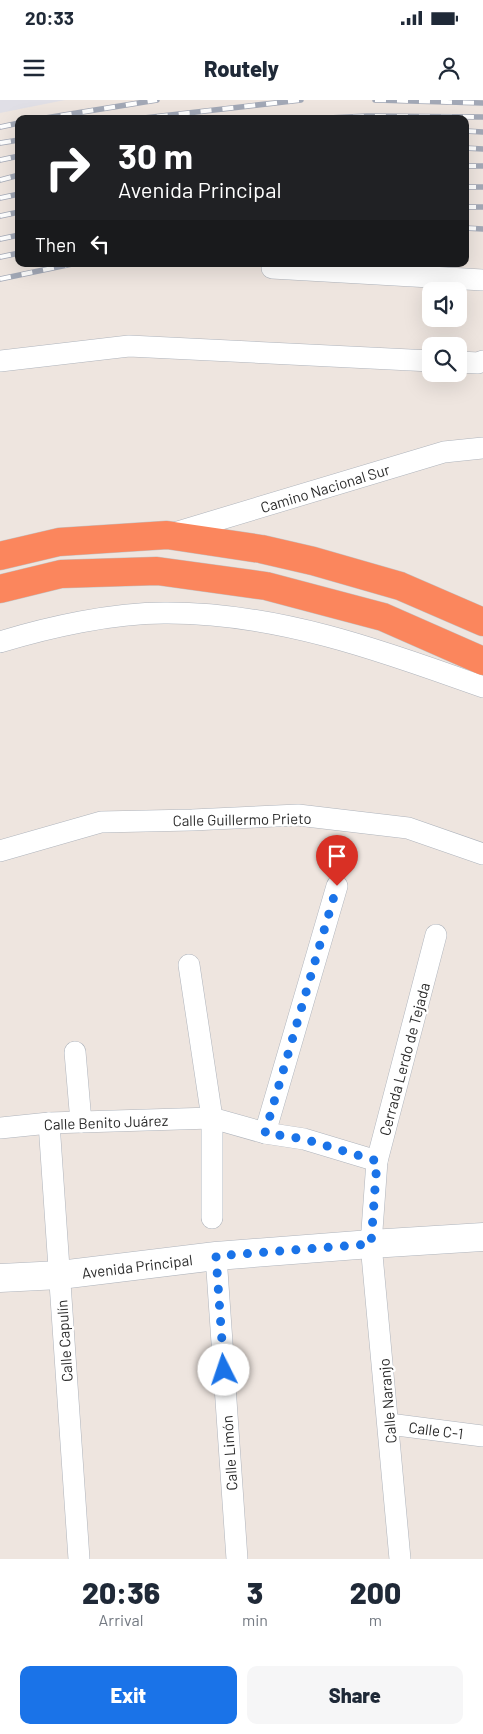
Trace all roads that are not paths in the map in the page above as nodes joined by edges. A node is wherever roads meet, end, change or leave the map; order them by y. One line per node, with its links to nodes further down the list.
1 (272, 268): 2 (street)
2 (483, 280)
3 (0, 361): 4 (street)
4 (422, 361)
5 (483, 361): 6 (street)
6 (467, 362)
7 (483, 448): 8 (street, Camino Nacional Sur)
8 (168, 535): 9 (highway); 11 (highway)
9 (0, 556)
10 (0, 589): 13 (highway)
11 (483, 622)
12 (0, 642): 14 (street)
13 (483, 661)
14 (483, 687)
15 (0, 851): 16 (street, Calle Guillermo Prieto)
16 (483, 854)
17 (337, 886): 25 (street)
18 (436, 935): 26 (street, Cerrada Lerdo de Tejada)
19 (189, 965): 21 (street)
20 (74, 1052): 22 (street)
21 (212, 1118): 22 (street, Calle Benito Juárez); 25 (street, Calle Benito Juárez); 27 (street)
22 (81, 1122): 23 (street, Calle Benito Juárez)
23 (48, 1123): 24 (street, Calle Benito Juárez); 31 (street, Calle Capulín)
24 (0, 1128)
25 (265, 1133): 26 (street, Calle Benito Juárez)
26 (377, 1161): 29 (street, Cerrada Lerdo de Tejada)
27 (212, 1218)
28 (483, 1237): 29 (street, Avenida Principal)
29 (371, 1244): 30 (street, Avenida Principal); 33 (street, Calle Naranjo)
30 (216, 1256): 31 (street, Avenida Principal); 36 (street, Calle Limón)
31 (60, 1275): 32 (street, Avenida Principal); 35 (street, Calle Capulín)
32 (0, 1278)
33 (389, 1424): 34 (street, Calle C-1); 37 (street, Calle Naranjo)
34 (483, 1436)
35 (79, 1559)
36 (236, 1559)
37 (400, 1559)

